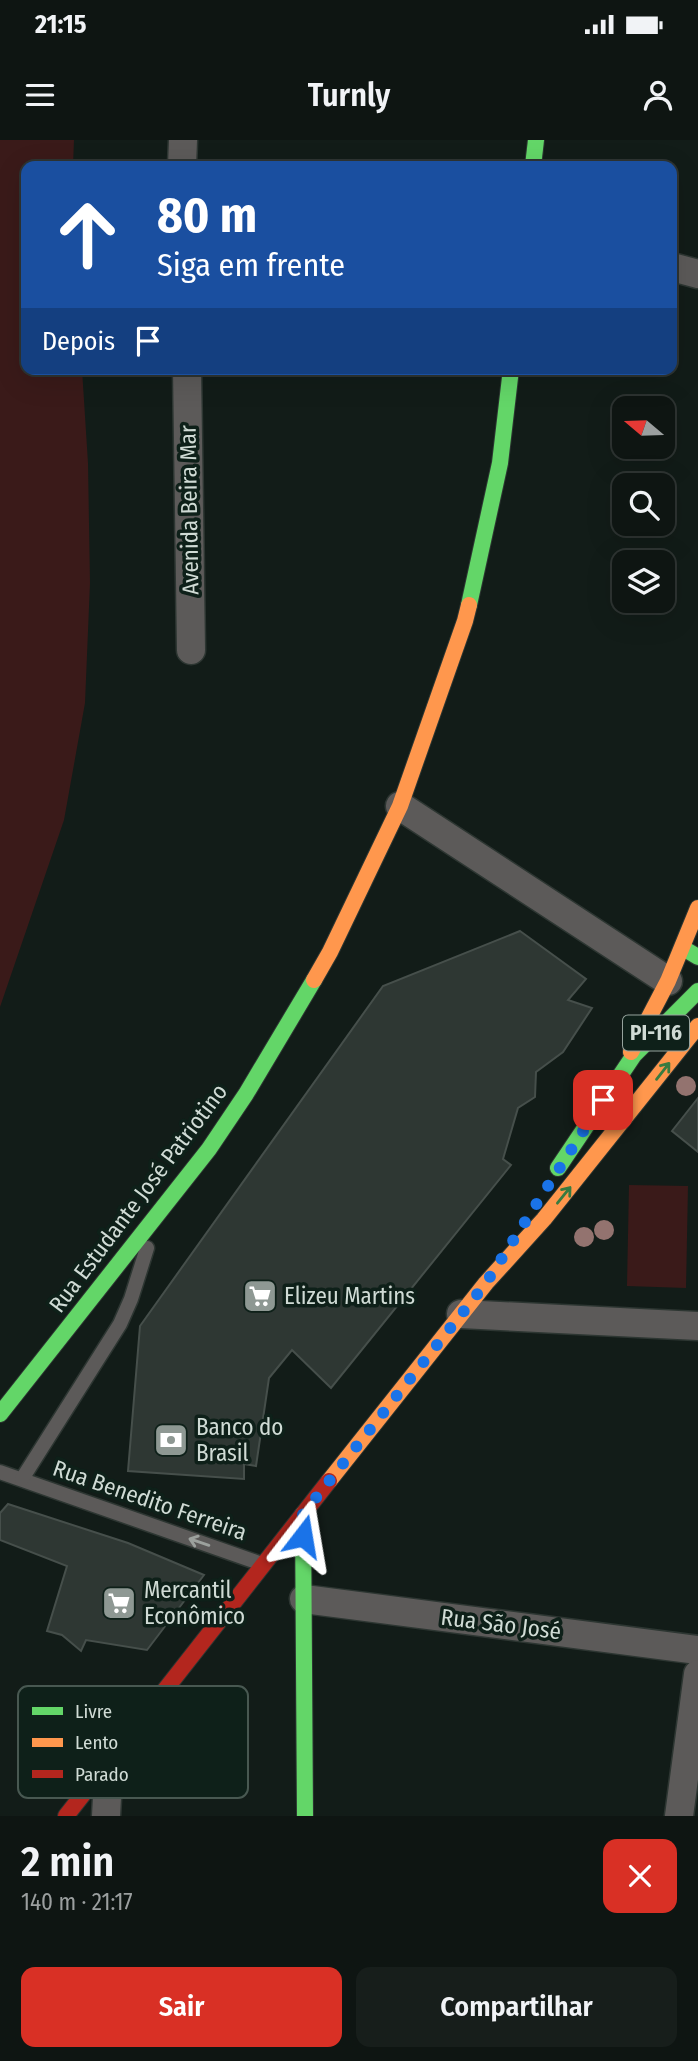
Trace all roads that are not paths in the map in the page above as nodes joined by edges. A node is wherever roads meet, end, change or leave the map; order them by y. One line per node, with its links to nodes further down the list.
1 (183, 140): 3 (street)
2 (536, 140): 4 (street)
3 (182, 161)
4 (534, 161)
5 (677, 268): 6 (street)
6 (698, 274)
7 (187, 375): 9 (street, Avenida Beira Mar)
8 (510, 375): 10 (street, Rua Estudante José Patriotino)
9 (191, 650)
10 (400, 806): 14 (street); 23 (street, Rua Estudante José Patriotino)
11 (698, 908): 12 (street)
12 (683, 948): 13 (street); 14 (street)
13 (698, 957)
14 (668, 981): 16 (street)
15 (698, 991): 18 (street, PI-116)
16 (655, 1009): 18 (street, PI-116); 19 (street)
17 (698, 1026): 20 (street, PI-116, one-way to 17)
18 (653, 1035): 19 (street, PI-116); 20 (street, PI-116)
19 (617, 1078): 21 (street)
20 (628, 1116): 24 (street, PI-116, one-way to 20)
21 (546, 1186)
22 (532, 1208): 24 (street)
23 (154, 1220): 27 (street, Rua Estudante José Patriotino); 29 (lane)
24 (486, 1283): 25 (street, PI-116)
25 (461, 1314): 26 (street); 30 (street, PI-116)
26 (698, 1326)
27 (0, 1414)
28 (0, 1472): 29 (lane)
29 (22, 1479): 31 (lane, Rua Benedito Ferreira, one-way to 29)
30 (303, 1514): 31 (street, PI-116); 32 (street)
31 (264, 1564): 35 (street, PI-116)
32 (304, 1599): 33 (street, Rua São José); 40 (street)
33 (698, 1650)
34 (698, 1674): 41 (street)
35 (168, 1686)
36 (80, 1798): 38 (street, PI-116)
37 (107, 1798): 39 (street)
38 (66, 1816)
39 (106, 1816)
40 (305, 1816)
41 (679, 1816)

